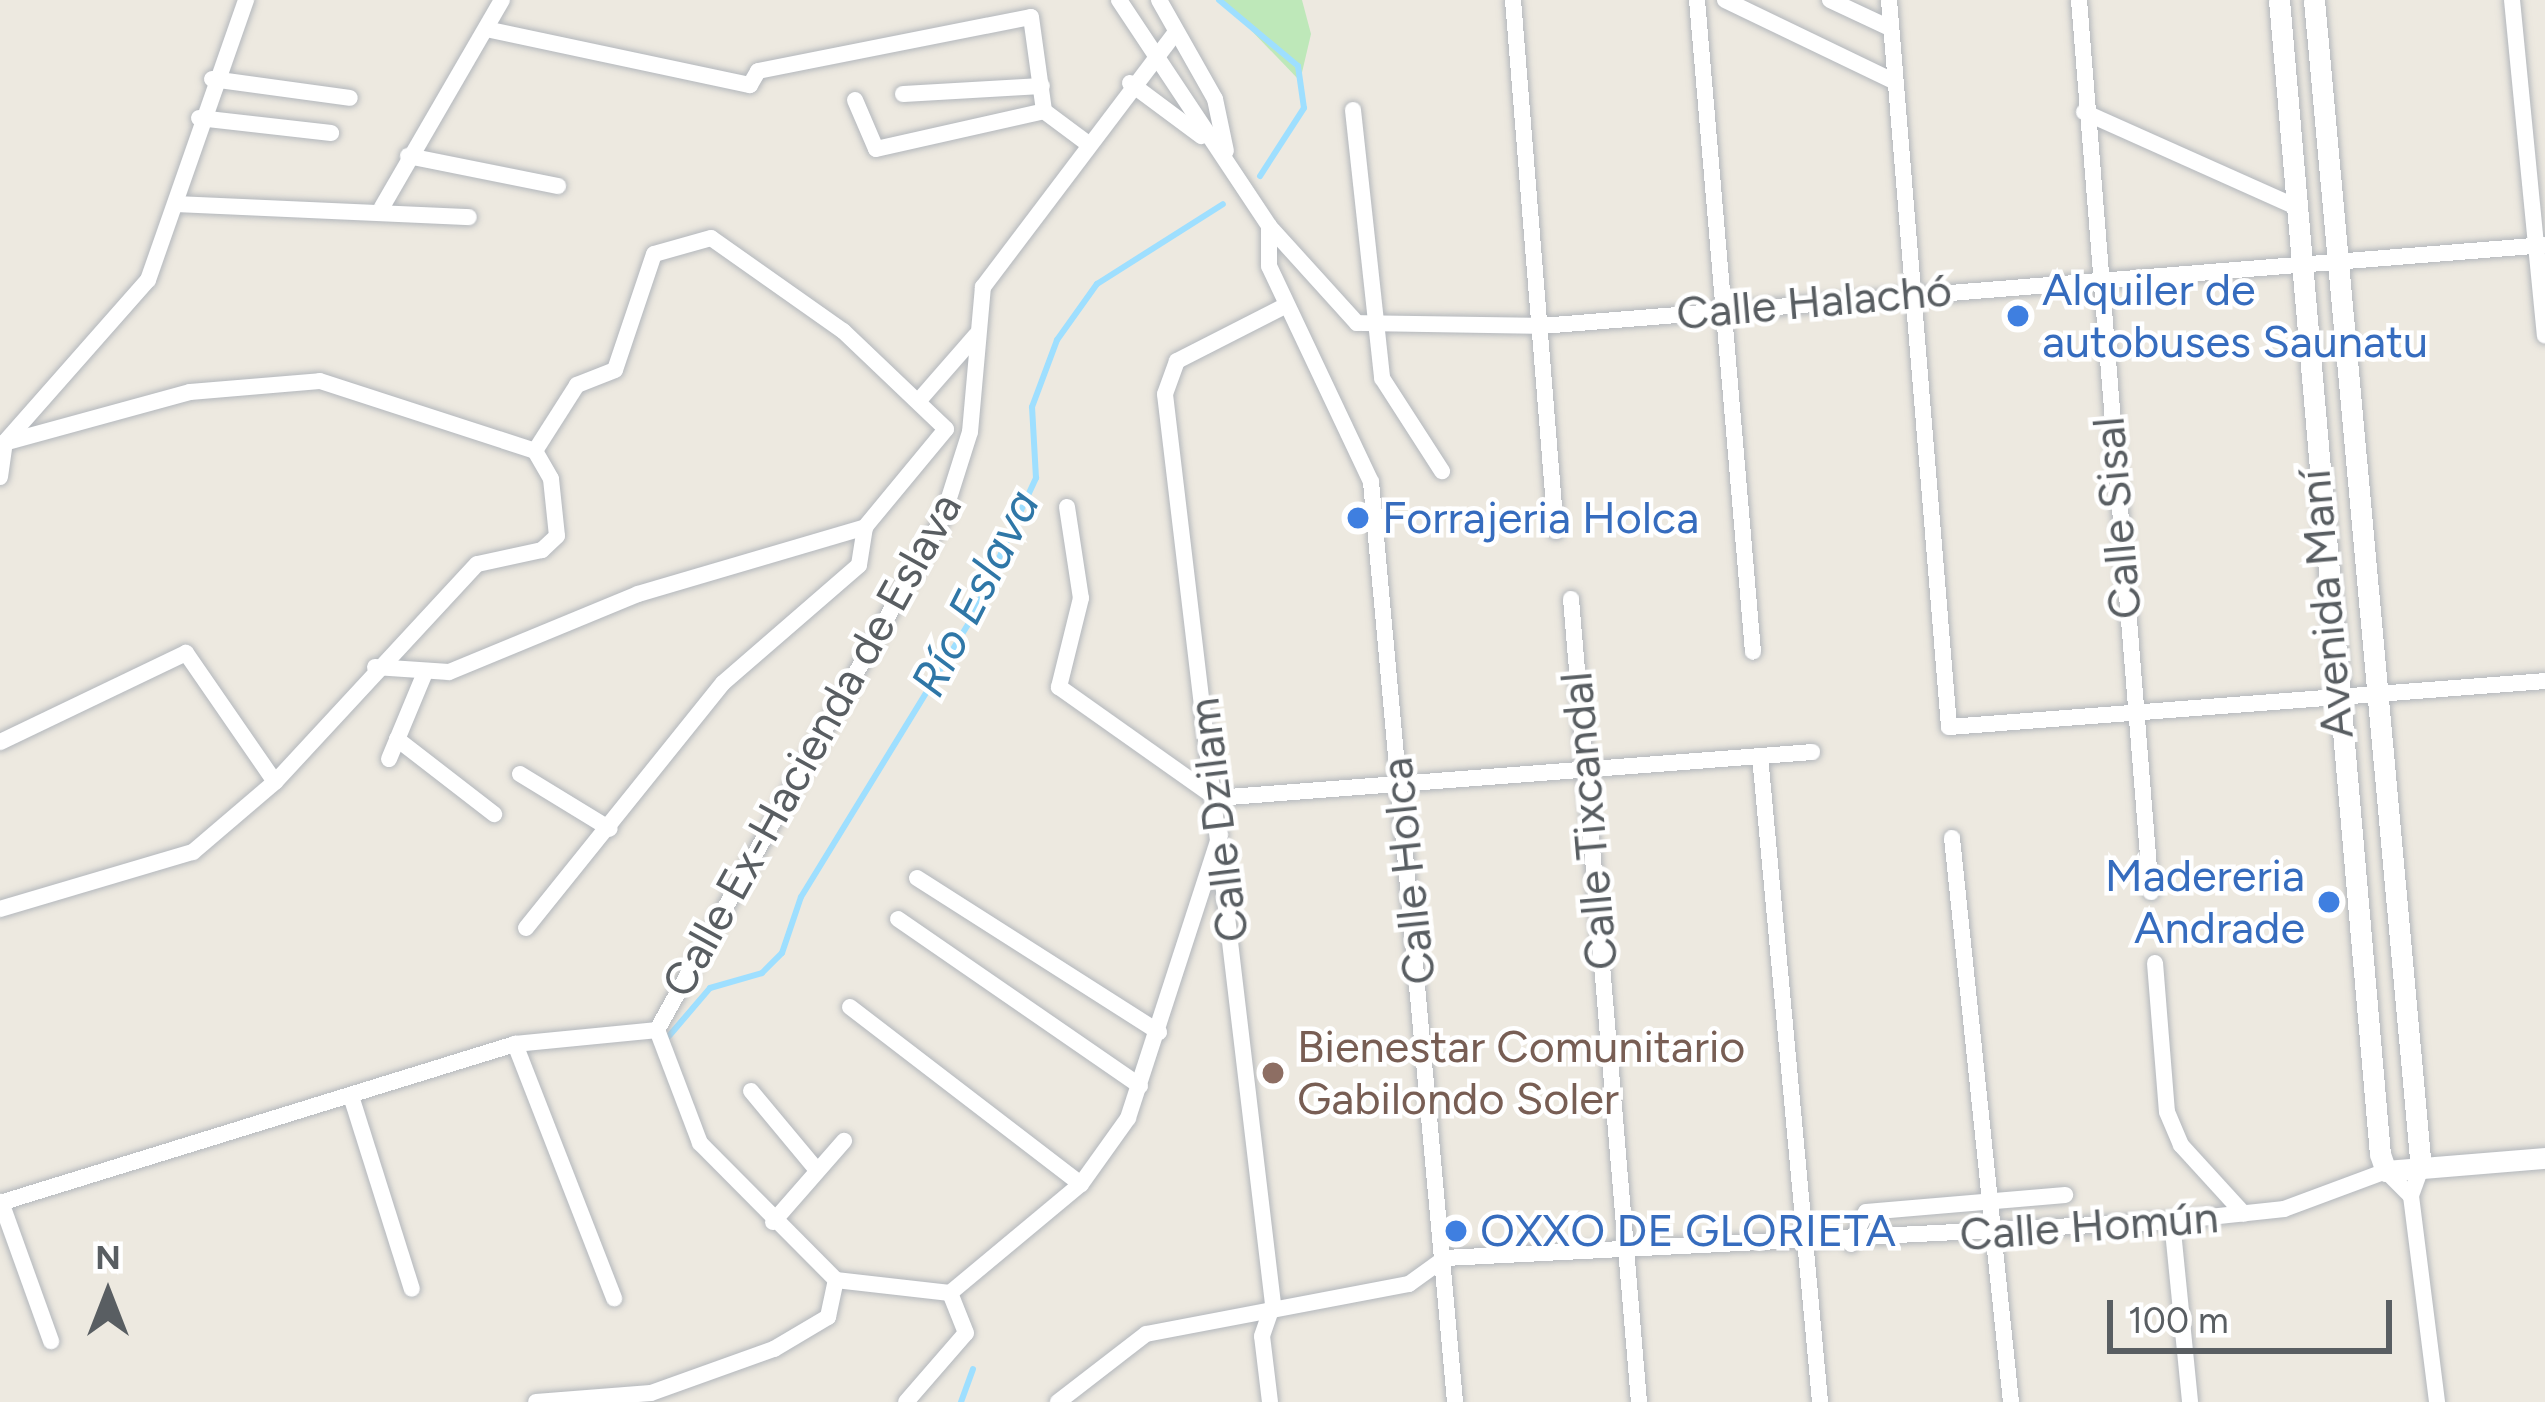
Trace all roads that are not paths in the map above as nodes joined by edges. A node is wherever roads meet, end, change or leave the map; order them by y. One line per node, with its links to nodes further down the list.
1 (246, 0): 19 (street)
2 (502, 0): 16 (street)
3 (1119, 0): 18 (street)
4 (1159, 0): 17 (street)
5 (1513, 0): 48 (street)
6 (1697, 0): 46 (street)
7 (1725, 0): 20 (street)
8 (1830, 0): 15 (street)
9 (1889, 0): 15 (street)
10 (2079, 0): 28 (street, Calle Sisal)
11 (2279, 0): 36 (street, Avenida Maní)
12 (2314, 0): 41 (street, Avenida Maní)
13 (2512, 0): 40 (street)
14 (1012, 7): 16 (street); 22 (street)
15 (1890, 28): 20 (street)
16 (486, 29): 33 (street)
17 (1175, 33): 18 (street, Calle Ex-Hacienda de Eslava); 32 (street)
18 (1153, 51): 21 (street, Calle Ex-Hacienda de Eslava); 32 (street)
19 (212, 80): 24 (street); 29 (street)
20 (1893, 81): 44 (street)
21 (1130, 83): 31 (street, Calle Ex-Hacienda de Eslava); 32 (street)
22 (1042, 86): 23 (street); 27 (street)
23 (903, 94)
24 (350, 98)
25 (855, 100): 27 (street)
26 (1353, 110): 47 (street)
27 (1044, 111): 31 (street)
28 (2084, 112): 36 (street); 43 (street, Calle Sisal)
29 (199, 118): 30 (street); 35 (street)
30 (331, 133)
31 (1087, 143): 50 (street, Calle Ex-Hacienda de Eslava)
32 (1226, 154): 39 (street)
33 (408, 156): 34 (street); 37 (street)
34 (558, 186)
35 (178, 204): 37 (street); 52 (street)
36 (2292, 205): 42 (street, Avenida Maní)
37 (382, 207): 38 (street)
38 (469, 217)
39 (1269, 226): 45 (street, Calle Holca); 47 (street)
40 (2538, 245): 41 (street, Calle Halachó); 49 (street)
41 (2330, 257): 42 (street, Calle Halachó); 64 (street, Avenida Maní)
42 (2296, 258): 43 (street, Calle Halachó); 65 (street, Avenida Maní)
43 (2096, 278): 44 (street, Calle Halachó); 66 (street, Calle Sisal)
44 (1912, 291): 46 (street, Calle Halachó); 66 (street)
45 (1285, 306): 75 (street, Calle Holca); 76 (street, Calle Dzilam)
46 (1727, 311): 48 (street, Calle Halachó); 60 (street)
47 (1372, 325): 48 (street, Calle Halachó); 54 (street)
48 (1540, 326): 58 (street)
49 (2545, 334)
50 (976, 335): 51 (street); 88 (street, Calle Ex-Hacienda de Eslava)
51 (922, 397): 53 (street); 57 (street)
52 (3, 443): 53 (street); 55 (street)
53 (536, 451): 61 (street)
54 (1442, 471)
55 (0, 477)
56 (1067, 507): 76 (street)
57 (866, 527): 62 (street); 78 (street)
58 (1556, 531)
59 (1570, 598): 73 (street, Calle Tixcandal)
60 (1753, 652)
61 (375, 667): 62 (street); 74 (street)
62 (424, 675): 67 (street)
63 (2545, 681): 64 (street)
64 (2380, 694): 65 (street); 96 (street, Avenida Maní)
65 (2333, 697): 66 (street); 98 (street, Avenida Maní)
66 (2135, 712): 82 (street, Calle Sisal)
67 (397, 739): 71 (street); 77 (street)
68 (0, 742): 74 (street)
69 (1812, 752): 70 (street)
70 (1760, 756): 73 (street); 109 (street)
71 (389, 759)
72 (520, 774): 78 (street)
73 (1587, 776): 75 (street); 110 (street, Calle Tixcandal)
74 (275, 782): 83 (street)
75 (1400, 789): 76 (street); 111 (street, Calle Holca)
76 (1216, 798): 79 (street, Calle Dzilam)
77 (494, 814)
78 (610, 829): 85 (street)
79 (1220, 834): 89 (street); 116 (street, Calle Dzilam)
80 (1952, 838): 102 (street)
81 (917, 878): 89 (street)
82 (2151, 892)
83 (0, 909)
84 (898, 919): 91 (street)
85 (526, 928)
86 (2155, 963): 104 (street)
87 (850, 1007): 99 (street)
88 (657, 1030): 90 (street); 106 (street, Calle Ex-Hacienda de Eslava)
89 (1159, 1032): 91 (street)
90 (515, 1044): 93 (street); 115 (street)
91 (1140, 1086): 99 (street)
92 (751, 1090): 97 (street)
93 (351, 1096): 103 (street); 113 (street)
94 (844, 1141): 97 (street)
95 (2545, 1158): 96 (street, Calle Homún)
96 (2421, 1168): 98 (street, Calle Homún); 101 (street, Avenida Maní)
97 (816, 1169): 106 (street)
98 (2386, 1171): 101 (street); 104 (street, Calle Homún)
99 (1081, 1184): 114 (street)
100 (2065, 1195): 102 (street)
101 (2411, 1196): 128 (street, Avenida Maní)
102 (1996, 1201): 107 (street); 108 (street)
103 (0, 1203): 117 (street)
104 (2244, 1214): 105 (street, Calle Homún)
105 (2172, 1221): 107 (street, Calle Homún); 127 (street)
106 (773, 1222): 112 (street, Calle Ex-Hacienda de Eslava)
107 (1998, 1234): 108 (street, Calle Homún); 126 (street)
108 (1850, 1244): 109 (street, Calle Homún)
109 (1802, 1245): 110 (street, Calle Homún); 125 (street)
110 (1624, 1255): 111 (street, Calle Homún); 124 (street, Calle Tixcandal)
111 (1445, 1258): 116 (street, Calle Homún); 123 (street, Calle Holca)
112 (836, 1280): 114 (street); 118 (street)
113 (412, 1289)
114 (950, 1293): 120 (street)
115 (614, 1298)
116 (1273, 1304): 121 (street, Calle Homún); 122 (street, Calle Dzilam)
117 (51, 1341)
118 (645, 1397): 119 (street)
119 (536, 1402)
120 (906, 1402)
121 (1058, 1402)
122 (1270, 1402)
123 (1455, 1402)
124 (1639, 1402)
125 (1820, 1402)
126 (2011, 1402)
127 (2190, 1402)
128 (2437, 1402)

